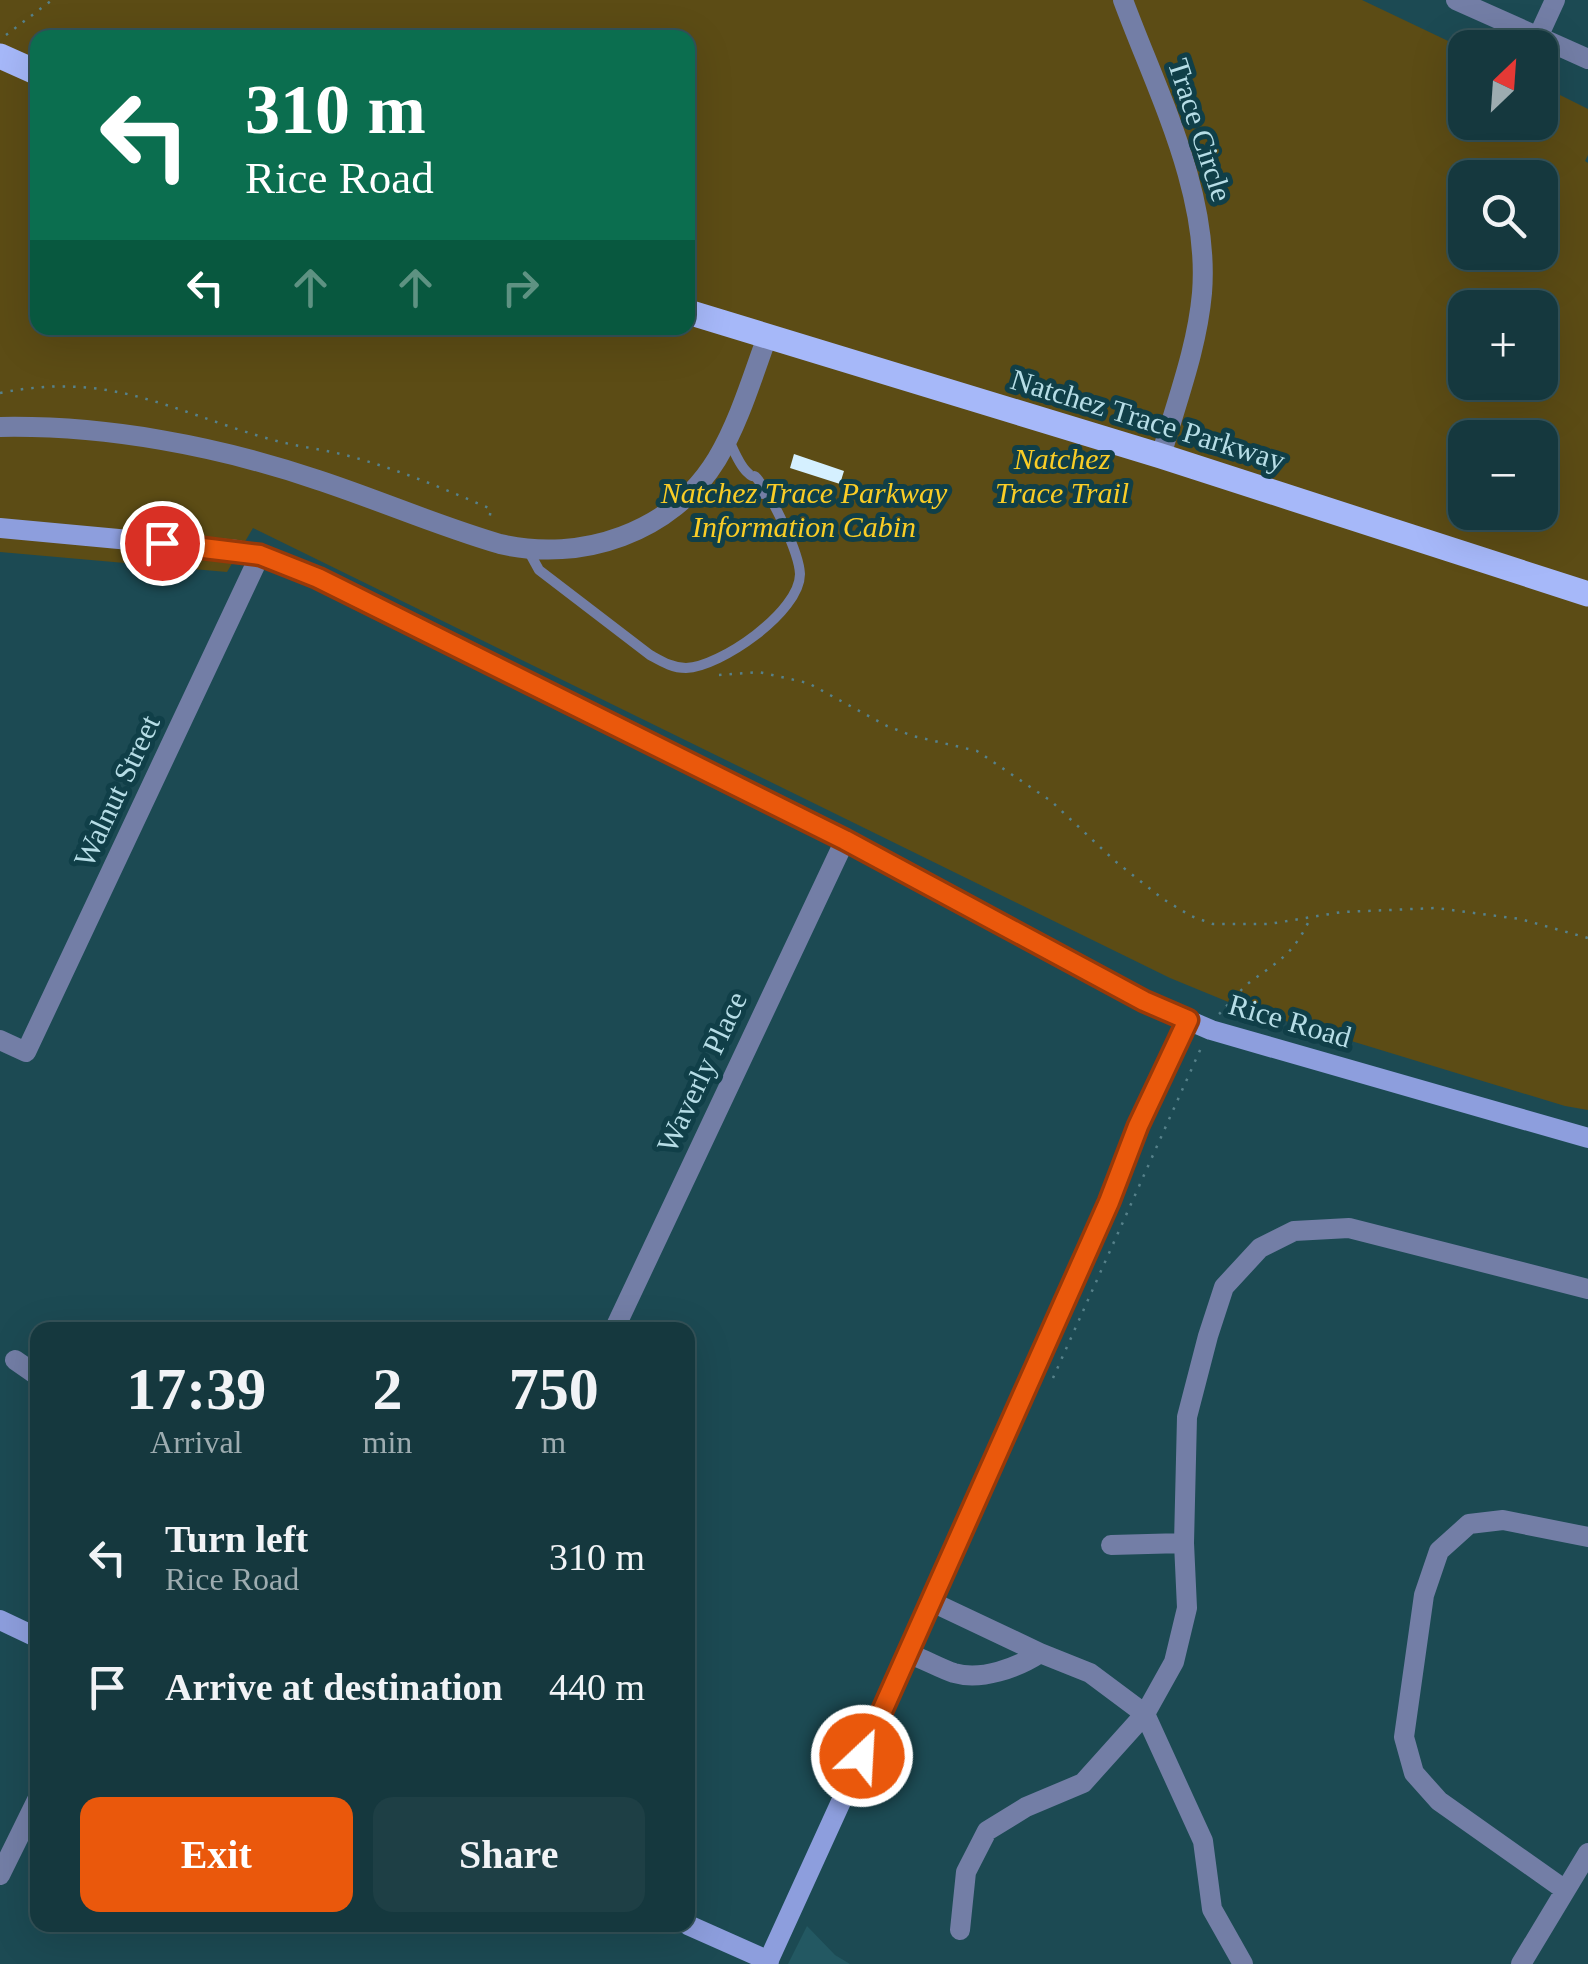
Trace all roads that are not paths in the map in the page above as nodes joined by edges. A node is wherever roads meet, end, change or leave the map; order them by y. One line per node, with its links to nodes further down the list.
1 (1124, 0): 16 (street, Trace Circle)
2 (1456, 0): 5 (street)
3 (1511, 0): 5 (street)
4 (1556, 0): 7 (street)
5 (1501, 20): 6 (street)
6 (1523, 30)
7 (1541, 30)
8 (1558, 46): 10 (street)
9 (0, 56): 11 (main road)
10 (1588, 59)
11 (30, 69)
12 (695, 314): 13 (main road, Natchez Trace Parkway)
13 (766, 337): 15 (street); 16 (main road, Natchez Trace Parkway)
14 (0, 427): 20 (street)
15 (728, 438): 18 (lane); 20 (street)
16 (1160, 456): 22 (main road, Natchez Trace Parkway)
17 (748, 493): 18 (lane)
18 (766, 494): 20 (lane)
19 (0, 528): 21 (street, Rice Road)
20 (528, 550)
21 (260, 555): 23 (street, Rice Road); 25 (street, Walnut Street)
22 (1588, 594)
23 (845, 840): 24 (street, Rice Road); 28 (street, Waverly Place)
24 (1188, 1020): 26 (street, Rice Road); 34 (street)
25 (0, 1040)
26 (1588, 1138)
27 (1588, 1289): 32 (street)
28 (618, 1322)
29 (15, 1360): 30 (street)
30 (30, 1370)
31 (1588, 1538): 43 (street)
32 (1184, 1543): 33 (street); 39 (street)
33 (1111, 1545)
34 (932, 1602): 37 (street); 38 (street)
35 (0, 1620): 36 (street)
36 (30, 1634)
37 (909, 1654): 38 (street); 46 (street)
38 (1040, 1654): 39 (street)
39 (1145, 1714): 45 (street); 47 (street)
40 (30, 1814): 42 (street)
41 (1588, 1852): 43 (street)
42 (0, 1875)
43 (1566, 1890): 48 (street)
44 (695, 1928): 46 (street)
45 (960, 1930)
46 (770, 1963)
47 (1243, 1964)
48 (1522, 1964)

